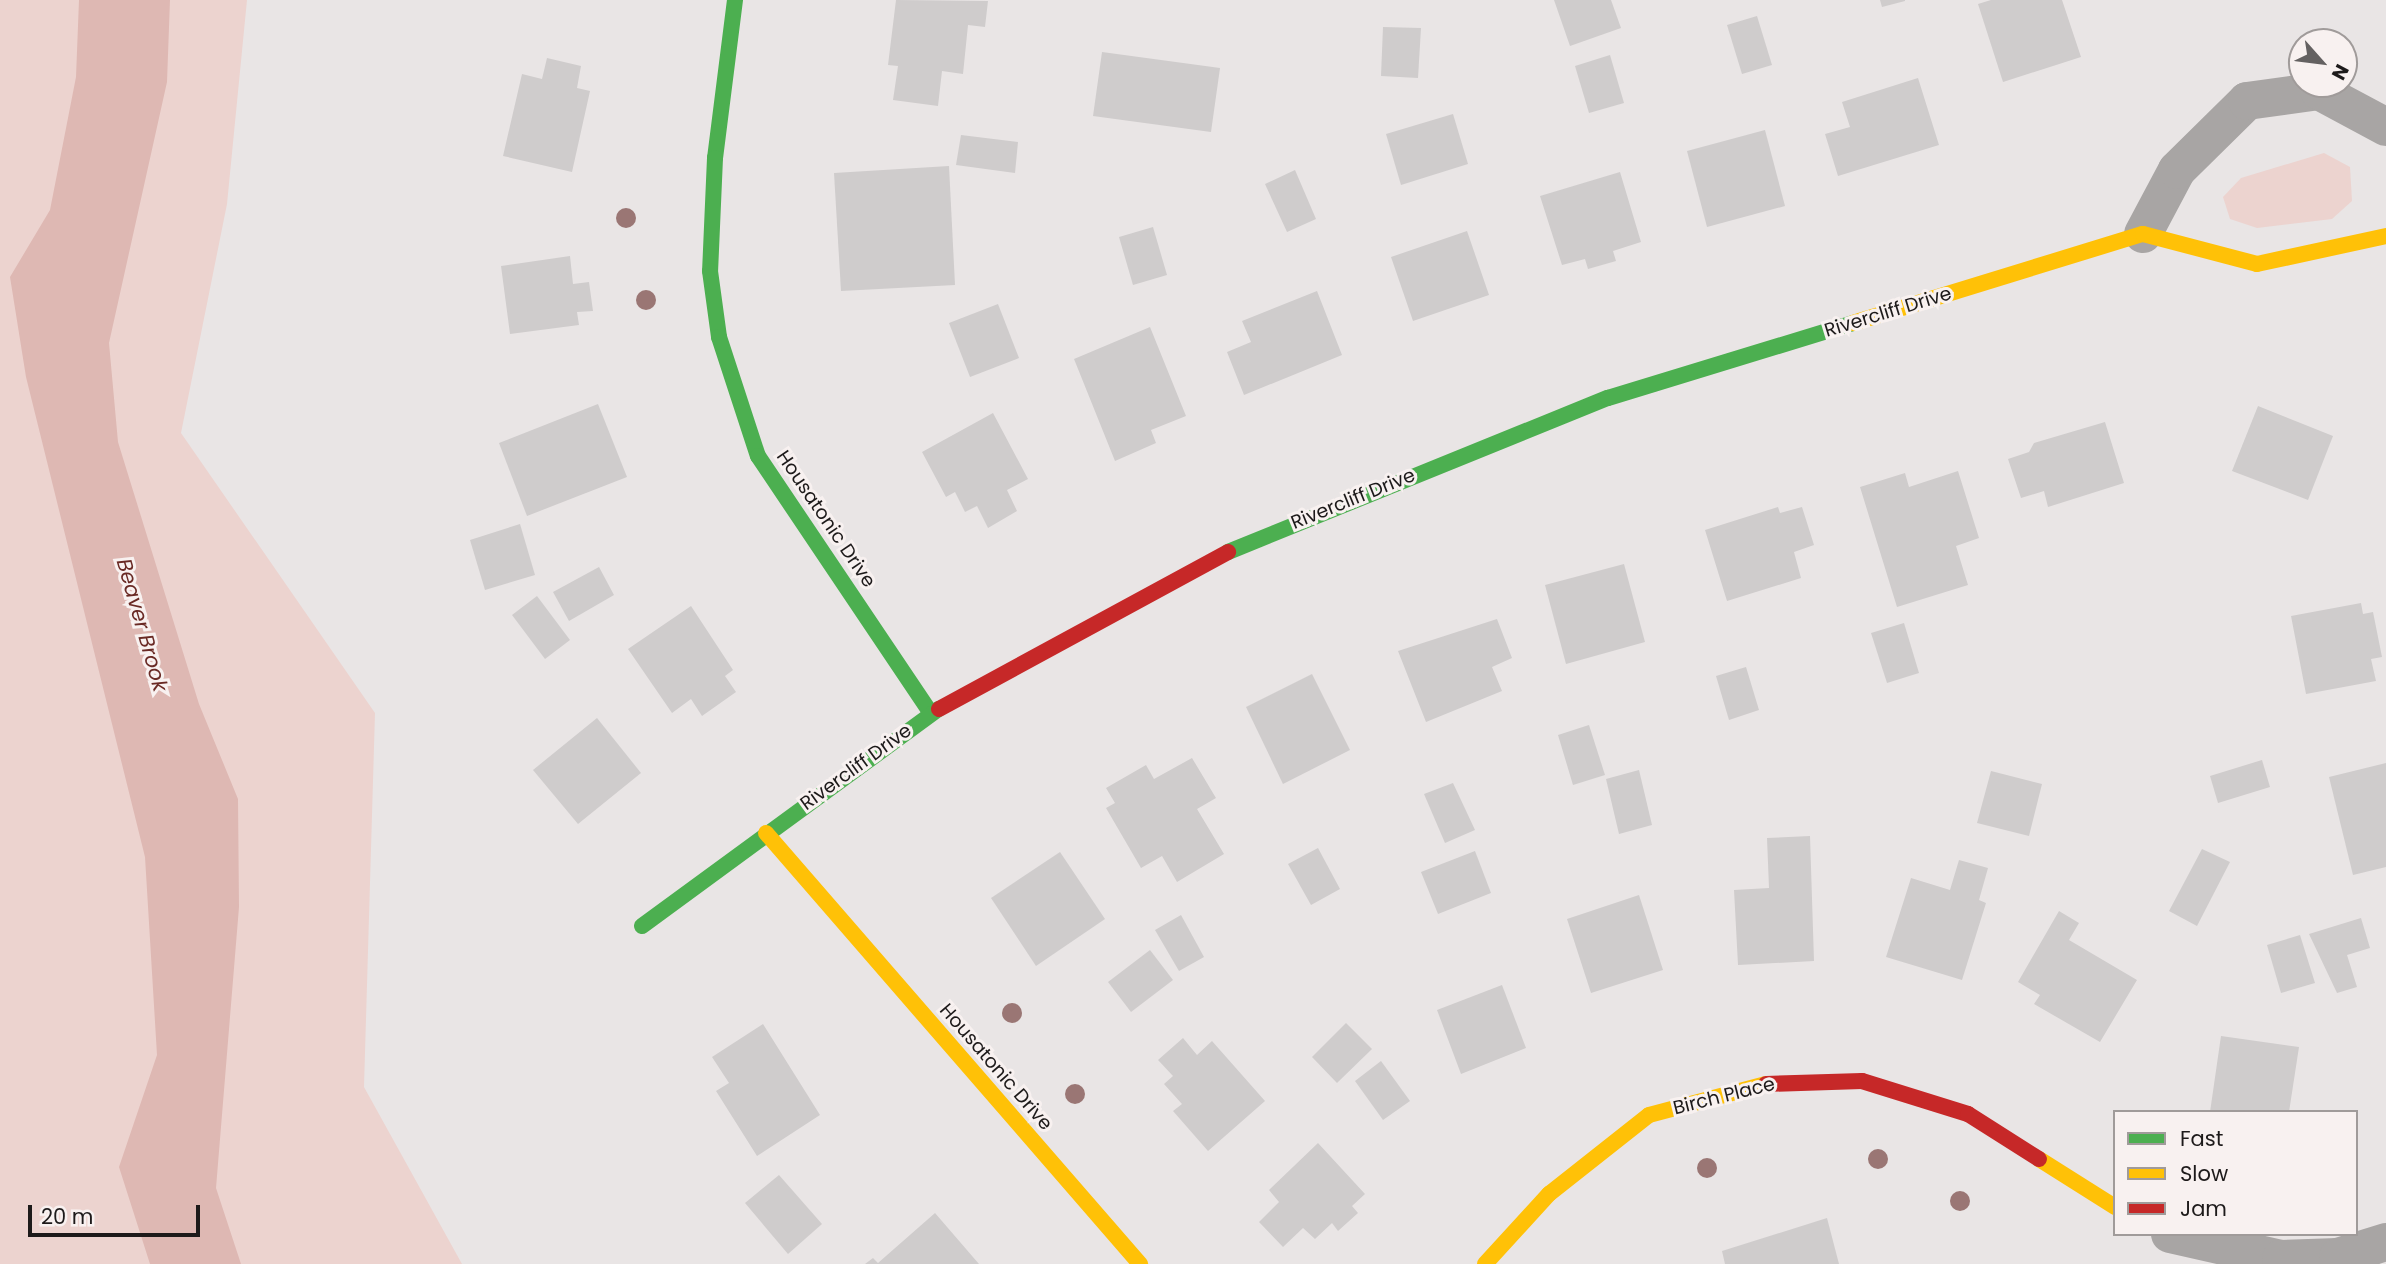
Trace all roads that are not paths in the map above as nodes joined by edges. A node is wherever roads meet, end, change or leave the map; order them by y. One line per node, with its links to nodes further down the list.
1 (735, 0): 5 (street, Housatonic Drive)
2 (2386, 127): 3 (street)
3 (2143, 234): 4 (street); 5 (street, Rivercliff Drive)
4 (2386, 236)
5 (931, 712): 6 (street, Rivercliff Drive)
6 (766, 833): 7 (street, Rivercliff Drive); 11 (street, Housatonic Drive)
7 (642, 926)
8 (2113, 1207): 12 (street, Birch Place)
9 (2179, 1236): 10 (street)
10 (2386, 1242)
11 (1140, 1264)
12 (1485, 1264)

